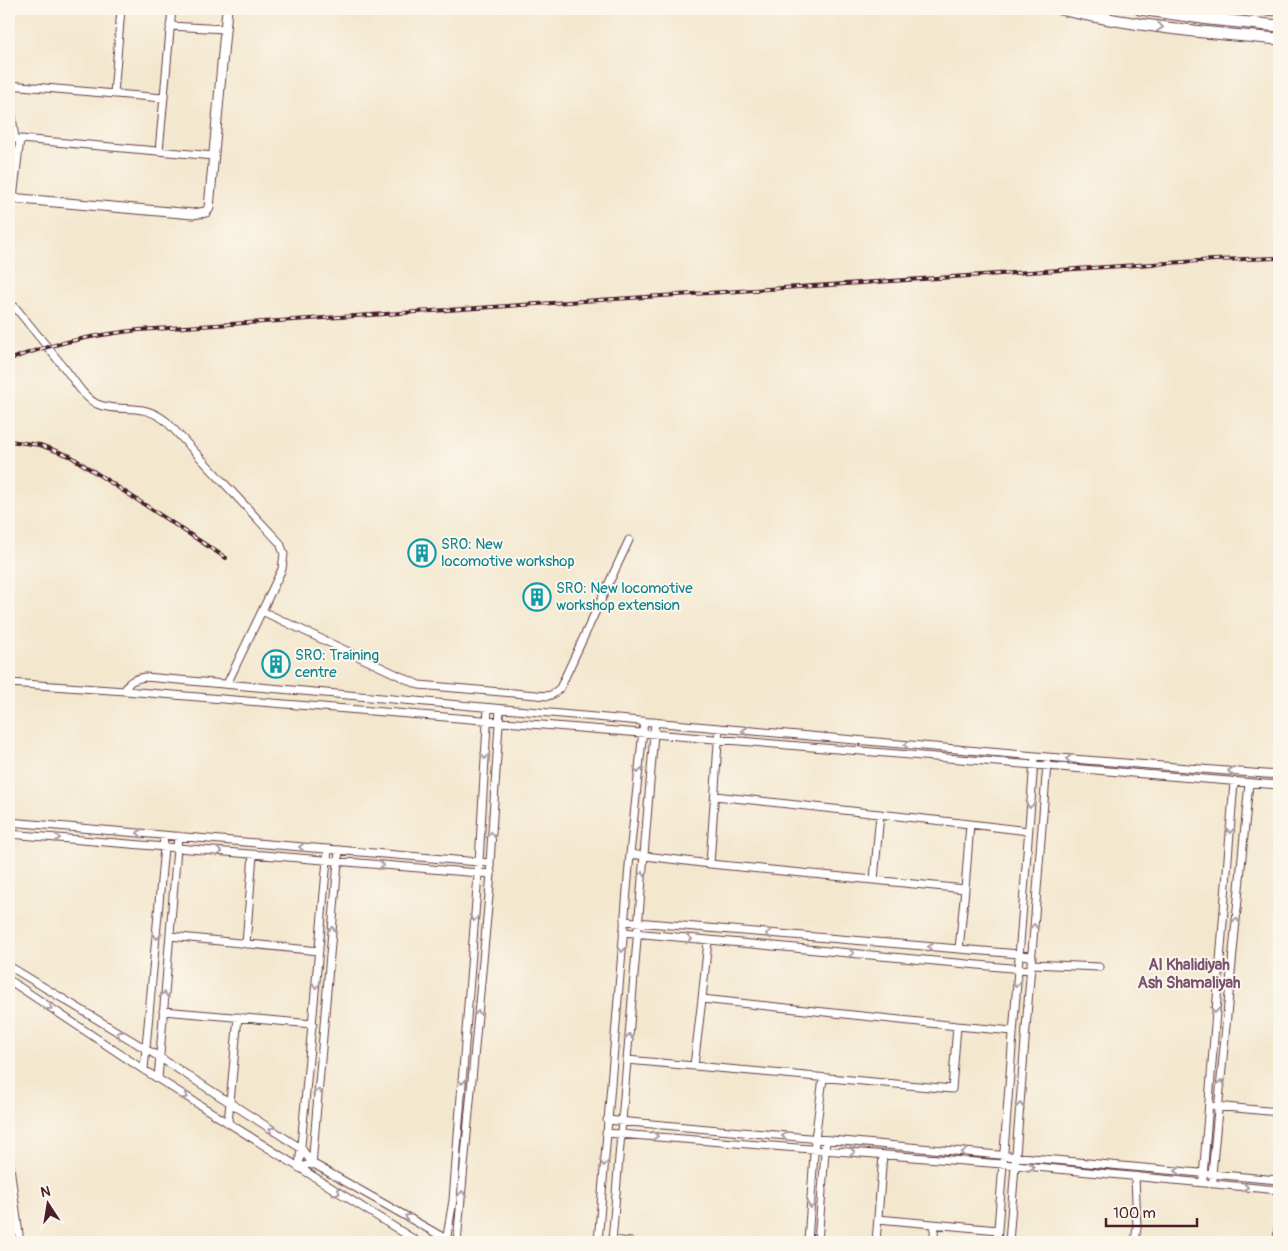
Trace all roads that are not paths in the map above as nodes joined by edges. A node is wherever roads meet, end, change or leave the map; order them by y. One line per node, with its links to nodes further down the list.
1 (121, 9): 14 (street)
2 (172, 9): 8 (street)
3 (227, 9): 10 (street)
4 (1060, 9): 11 (main road, one-way to 11)
5 (1140, 9): 9 (main road)
6 (1264, 9): 7 (main road)
7 (1279, 10)
8 (170, 26): 10 (street); 15 (street)
9 (1279, 26)
10 (225, 29): 18 (street)
11 (1279, 38)
12 (9, 85): 14 (street)
13 (9, 94): 16 (street)
14 (114, 94): 15 (street)
15 (163, 98): 17 (street)
16 (15, 139): 17 (street); 19 (street)
17 (159, 151): 18 (street)
18 (214, 156): 19 (street)
19 (11, 198)
20 (9, 306): 22 (street)
21 (629, 540): 22 (street)
22 (262, 612): 24 (street)
23 (9, 682): 25 (street)
24 (227, 684): 25 (street); 26 (street)
25 (125, 691): 29 (street)
26 (488, 708): 27 (street); 29 (street)
27 (500, 709): 28 (street); 30 (street)
28 (644, 721): 31 (street); 33 (street)
29 (487, 722): 30 (street); 61 (street, one-way to 61)
30 (499, 722): 33 (street); 62 (street, one-way to 30)
31 (655, 722): 32 (street); 34 (street)
32 (719, 728): 35 (street); 36 (street, one-way to 32)
33 (642, 734): 34 (street); 57 (street, one-way to 57)
34 (654, 735): 35 (street); 58 (street)
35 (718, 740): 38 (street); 44 (street)
36 (1034, 756): 37 (street); 38 (street)
37 (1047, 758): 39 (street); 40 (street, one-way to 37)
38 (1033, 766): 39 (street); 48 (street, one-way to 48)
39 (1047, 767): 41 (street); 80 (street, one-way to 39)
40 (1279, 775)
41 (1234, 782): 42 (street); 99 (street, one-way to 99)
42 (1249, 783): 43 (street); 100 (street, one-way to 42)
43 (1279, 785)
44 (715, 796): 45 (street); 63 (street)
45 (880, 814): 47 (street); 66 (street)
46 (9, 822): 50 (street, one-way to 46)
47 (970, 824): 48 (street); 67 (street)
48 (1028, 831): 79 (street)
49 (9, 834): 52 (street, one-way to 52)
50 (163, 835): 51 (street); 52 (street)
51 (178, 836): 53 (street); 54 (street, one-way to 51)
52 (164, 847): 53 (street); 68 (street)
53 (178, 848): 56 (street, one-way to 56); 69 (street)
54 (328, 849): 55 (street); 59 (street)
55 (339, 850): 60 (street); 61 (street)
56 (252, 854): 59 (street); 76 (street)
57 (630, 854): 58 (street); 70 (street)
58 (644, 857): 63 (street); 71 (street, one-way to 58)
59 (326, 861): 60 (street); 78 (street)
60 (338, 862): 64 (street, one-way to 64); 116 (street, one-way to 60)
61 (479, 862): 62 (street); 64 (street)
62 (490, 863): 65 (street)
63 (710, 864): 66 (street)
64 (478, 873): 65 (street); 131 (street, one-way to 131)
65 (491, 874): 135 (street, one-way to 65)
66 (874, 880): 67 (street)
67 (965, 889): 77 (street)
68 (158, 917): 69 (street); 91 (street, one-way to 91)
69 (172, 917): 74 (street)
70 (624, 922): 71 (street); 72 (street)
71 (638, 923): 73 (street); 77 (street, one-way to 71)
72 (623, 932): 73 (street); 102 (street, one-way to 102)
73 (637, 935): 75 (street, one-way to 75); 93 (street, one-way to 73)
74 (170, 936): 76 (street); 86 (street, one-way to 74)
75 (708, 941): 83 (street, one-way to 83); 85 (street)
76 (246, 944): 78 (street)
77 (959, 949): 79 (street)
78 (319, 951): 88 (street, one-way to 88)
79 (1019, 954): 80 (street); 83 (street)
80 (1031, 963): 82 (street); 83 (street); 115 (street, one-way to 80)
81 (9, 966): 91 (street, one-way to 81)
82 (1099, 967)
83 (1018, 968): 90 (street, one-way to 90)
84 (9, 980): 95 (street, one-way to 95)
85 (702, 999): 89 (street); 94 (street)
86 (163, 1011): 87 (street); 92 (street)
87 (238, 1018): 88 (street); 98 (street)
88 (313, 1024): 109 (street)
89 (957, 1026): 90 (street); 97 (street)
90 (1013, 1031): 113 (street)
91 (147, 1050): 92 (street); 95 (street)
92 (159, 1057): 96 (street); 98 (street)
93 (627, 1060): 94 (street); 104 (street)
94 (694, 1066): 97 (street)
95 (144, 1070): 96 (street)
96 (158, 1078): 103 (street, one-way to 103)
97 (823, 1078): 107 (street)
98 (229, 1103): 103 (street); 109 (street, one-way to 98)
99 (1208, 1106): 100 (street); 119 (street)
100 (1218, 1106): 101 (street); 120 (street)
101 (1279, 1112)
102 (607, 1120): 104 (street); 105 (street)
103 (228, 1122): 118 (street)
104 (622, 1122): 106 (street); 107 (street, one-way to 104)
105 (606, 1133): 106 (street); 136 (street, one-way to 136)
106 (621, 1134): 110 (street, one-way to 110); 132 (street)
107 (815, 1139): 108 (street); 110 (street)
108 (826, 1140): 111 (street); 113 (street, one-way to 108)
109 (302, 1149): 116 (street); 118 (street)
110 (815, 1149): 111 (street); 138 (street, one-way to 138)
111 (826, 1150): 112 (street, one-way to 112); 139 (street)
112 (883, 1155): 117 (street); 128 (street)
113 (1003, 1156): 115 (street); 117 (street)
114 (9, 1159): 133 (street)
115 (1015, 1161): 117 (street); 119 (street, one-way to 115); 122 (street, one-way to 122); 143 (street)
116 (312, 1163): 118 (street); 121 (street); 131 (street, one-way to 116)
117 (1002, 1164): 130 (street)
118 (299, 1168): 121 (street)
119 (1203, 1173): 120 (street); 124 (street)
120 (1212, 1174): 123 (street); 125 (street)
121 (311, 1175): 134 (street, one-way to 134)
122 (1135, 1176): 124 (street); 144 (street)
123 (1279, 1180)
124 (1202, 1183): 125 (street)
125 (1214, 1184): 126 (street, one-way to 126)
126 (1279, 1190)
127 (1279, 1218): 145 (street)
128 (878, 1219): 129 (street); 140 (street)
129 (934, 1225): 130 (street); 141 (street)
130 (998, 1230): 142 (street)
131 (447, 1241)
132 (612, 1241): 137 (street)
133 (20, 1242)
134 (418, 1242)
135 (457, 1242)
136 (598, 1242)
137 (631, 1242)
138 (808, 1242)
139 (818, 1242)
140 (876, 1242)
141 (933, 1242)
142 (997, 1242)
143 (1009, 1242)
144 (1135, 1242)
145 (1277, 1242)

